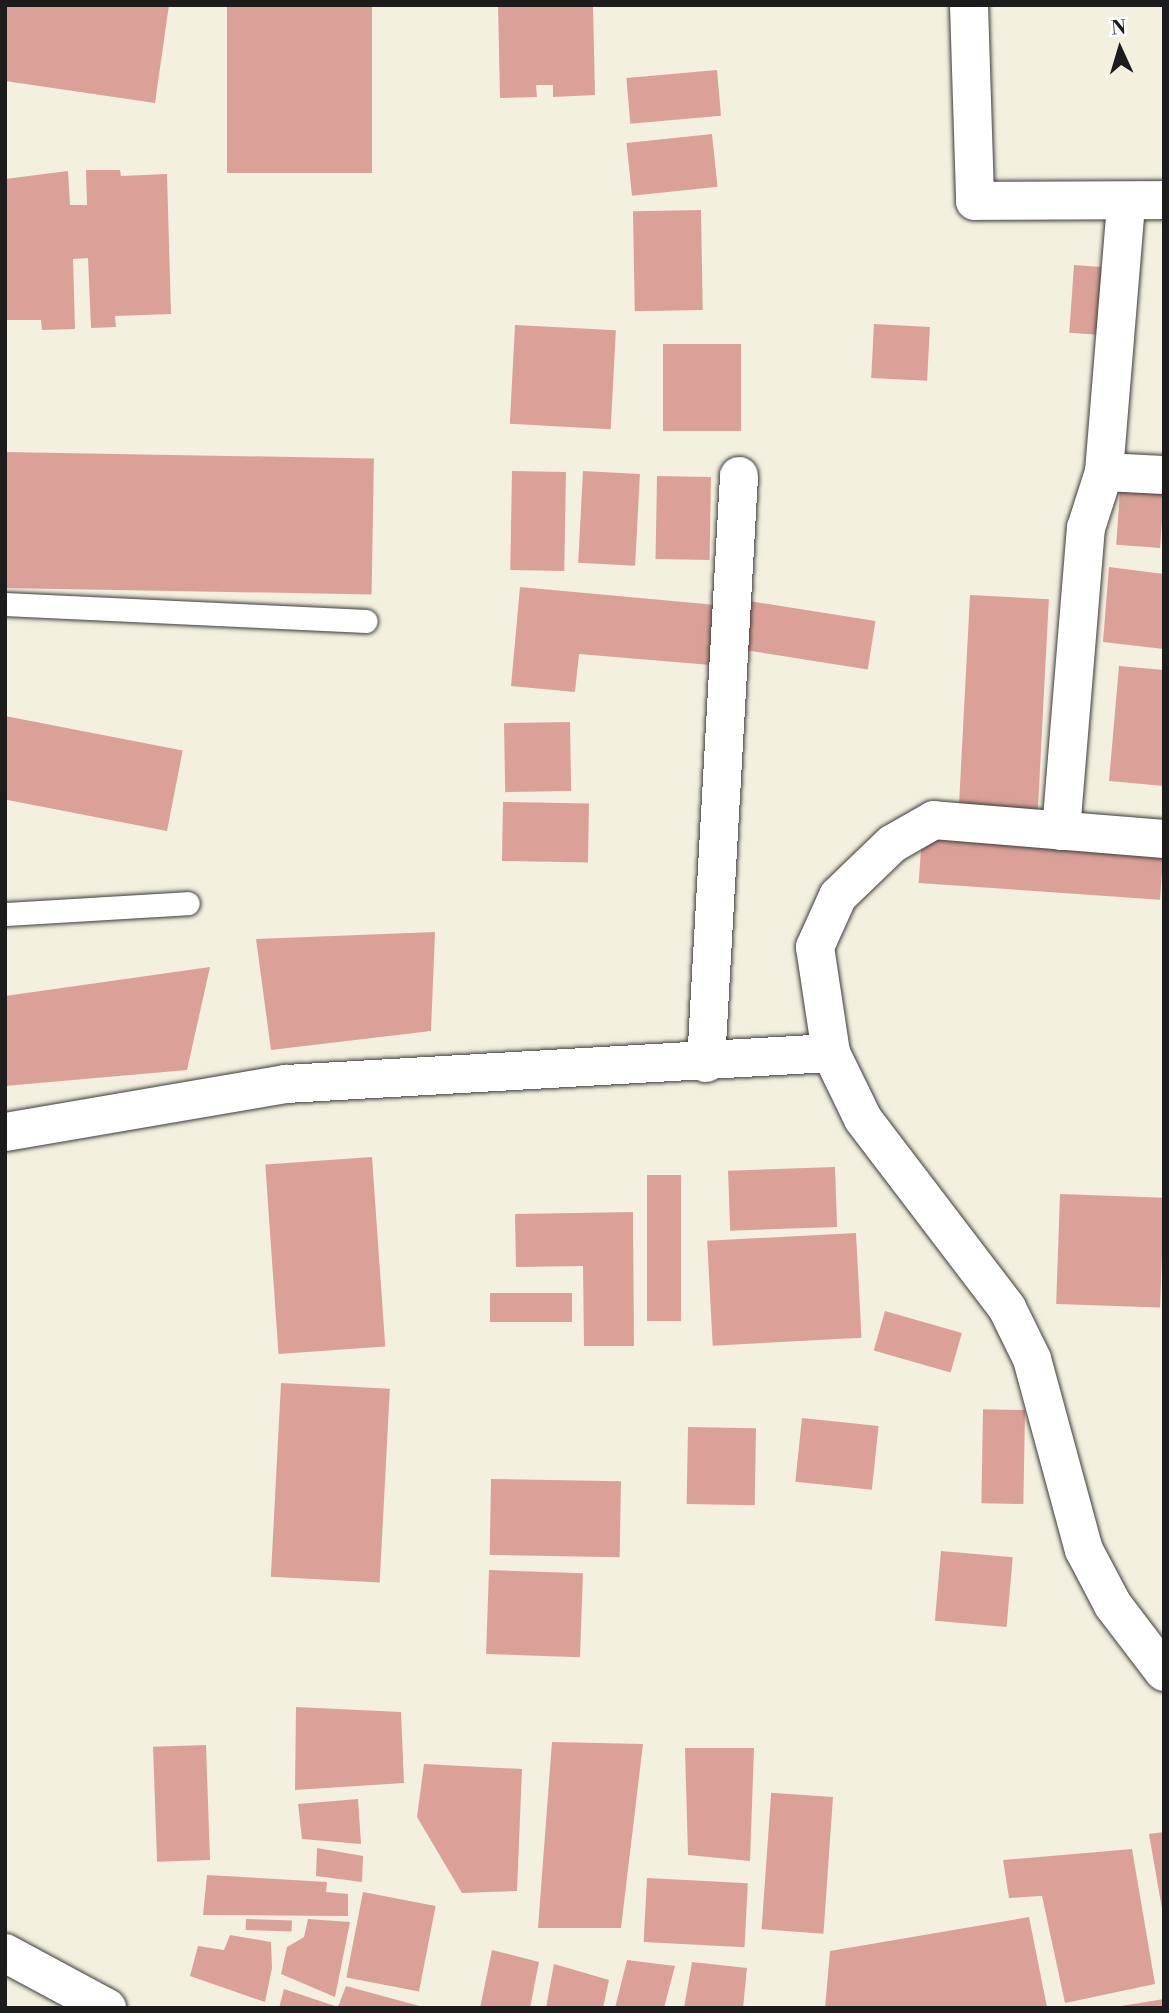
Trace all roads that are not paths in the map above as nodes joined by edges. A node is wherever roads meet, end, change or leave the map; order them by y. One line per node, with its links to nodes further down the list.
1 (969, 5): 3 (street)
2 (1164, 200): 3 (street)
3 (1126, 203): 4 (street)
4 (1104, 472): 5 (street); 9 (street)
5 (1164, 475)
6 (739, 476): 14 (street)
7 (5, 604): 8 (lane)
8 (366, 621)
9 (1062, 831): 10 (street); 13 (street)
10 (1164, 839)
11 (188, 903): 12 (lane)
12 (5, 915)
13 (831, 1053): 14 (street); 16 (street)
14 (706, 1063): 15 (street)
15 (5, 1132)
16 (1164, 1672)
17 (5, 1953): 18 (street)
18 (107, 2008)

